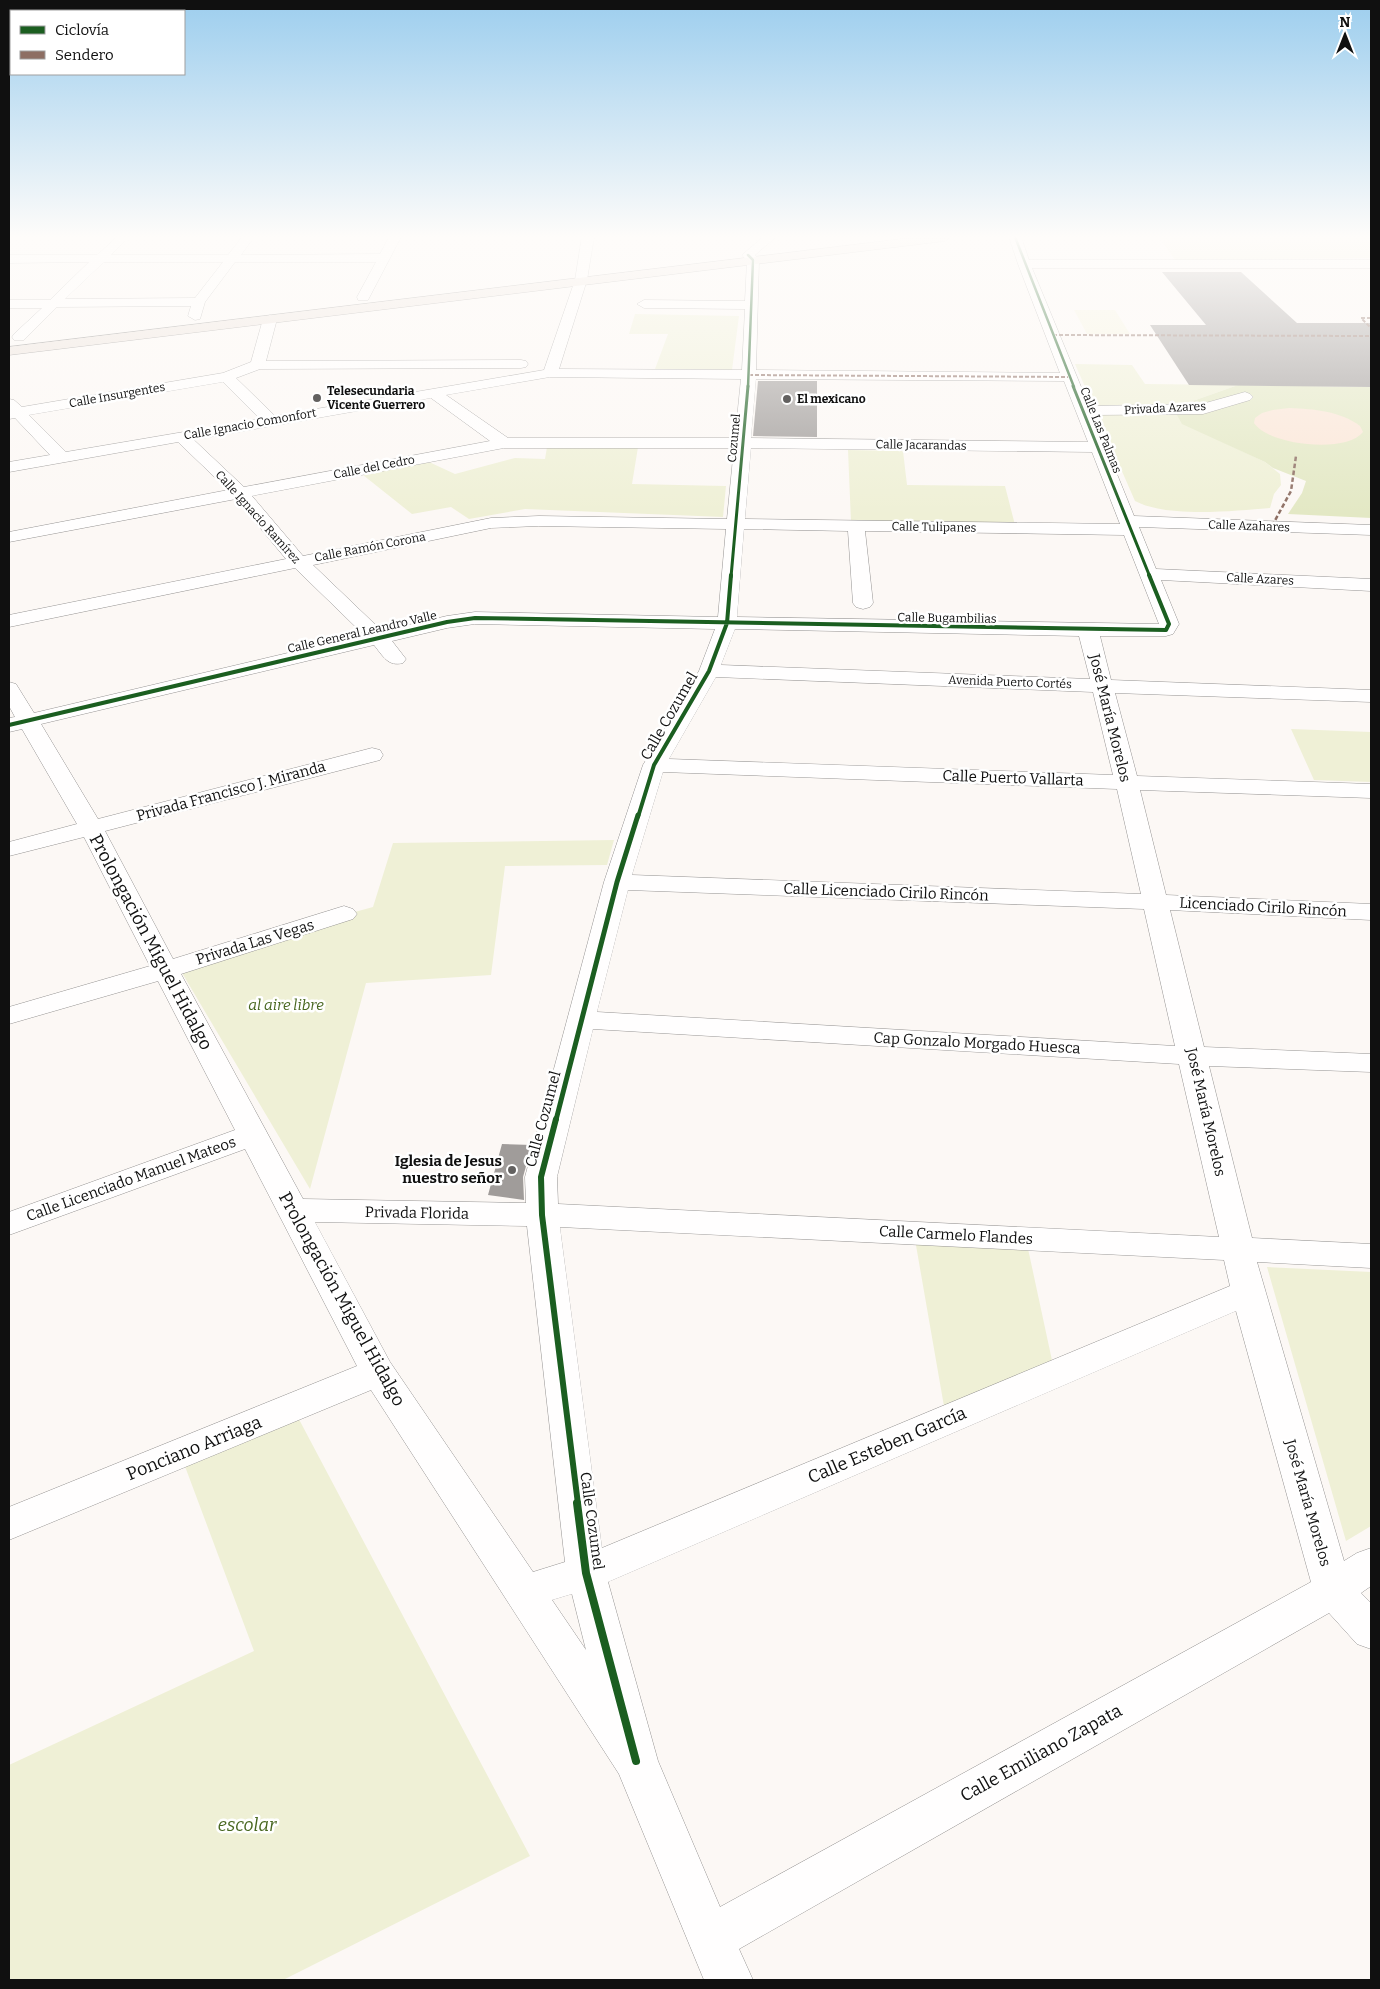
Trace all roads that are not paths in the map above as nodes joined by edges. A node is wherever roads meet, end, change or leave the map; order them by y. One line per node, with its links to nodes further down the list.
1 (81, 330): 7 (main road)
2 (182, 330): 8 (main road)
3 (267, 330): 9 (street)
4 (564, 330): 10 (street)
5 (751, 330): 11 (street, Cozumel)
6 (1050, 330): 13 (street, Calle Las Palmas)
7 (14, 338)
8 (9, 351)
9 (258, 365): 10 (street); 12 (street, Calle Insurgentes)
10 (551, 369): 11 (street); 14 (street, Calle Ignacio Comonfort)
11 (750, 375): 13 (street); 21 (street, Cozumel)
12 (226, 377): 16 (street, Calle Insurgentes); 18 (street)
13 (1069, 377): 17 (street, Calle Las Palmas)
14 (433, 393): 18 (street, Calle Ignacio Comonfort); 20 (street)
15 (1245, 397): 17 (street, Privada Azares)
16 (12, 409): 23 (street)
17 (1083, 411): 22 (street, Calle Las Palmas)
18 (270, 420): 19 (street, Calle Ignacio Comonfort)
19 (181, 436): 23 (street, Calle Ignacio Comonfort); 25 (street, Calle Ignacio Ramírez)
20 (504, 443): 21 (street, Calle del Cedro); 25 (street, Calle del Cedro)
21 (744, 443): 22 (street, Calle Jacarandas); 26 (street, Cozumel)
22 (1098, 447): 27 (street, Calle Las Palmas)
23 (61, 457): 24 (street, Calle Ignacio Comonfort)
24 (9, 467)
25 (240, 493): 30 (street, Calle del Cedro); 31 (street, Calle Ignacio Ramírez)
26 (737, 524): 28 (street, Calle Tulipanes); 31 (street, Calle Ramón Corona); 36 (street, Cozumel)
27 (1129, 525): 28 (street, Calle Tulipanes); 29 (street, Calle Azahares); 32 (street, Calle Las Palmas)
28 (856, 526): 34 (street)
29 (1371, 530)
30 (9, 537)
31 (298, 561): 35 (street, Calle Ramón Corona); 39 (street, Calle Ignacio Ramírez)
32 (1148, 574): 33 (street, Calle Azares); 38 (street, Calle Las Palmas)
33 (1371, 585)
34 (863, 604)
35 (9, 621)
36 (727, 623): 37 (street, Calle Bugambilias); 39 (street, Calle General Leandro Valle); 41 (street, Calle Cozumel)
37 (1088, 630): 38 (street, Calle Bugambilias); 42 (street, José María Morelos)
38 (1166, 630)
39 (379, 639): 40 (street, Calle Ignacio Ramírez); 45 (street, Calle General Leandro Valle)
40 (396, 659)
41 (709, 671): 42 (street, Avenida Puerto Cortés); 47 (street, Calle Cozumel)
42 (1101, 686): 44 (street, Avenida Puerto Cortés); 48 (street, José María Morelos)
43 (9, 688): 45 (street, Prolongación Miguel Hidalgo)
44 (1371, 696)
45 (18, 723): 50 (street, Prolongación Miguel Hidalgo)
46 (372, 755): 50 (street, Privada Francisco J. Miranda)
47 (654, 766): 48 (street, Calle Puerto Vallarta); 52 (street, Calle Cozumel)
48 (1127, 783): 49 (street, Calle Puerto Vallarta); 53 (street, José María Morelos)
49 (1371, 791)
50 (91, 828): 51 (street, Privada Francisco J. Miranda); 56 (street, Prolongación Miguel Hidalgo)
51 (9, 849)
52 (618, 882): 53 (street, Calle Licenciado Cirilo Rincón); 58 (street, Calle Cozumel)
53 (1155, 902): 54 (street, Licenciado Cirilo Rincón); 59 (street, José María Morelos)
54 (1371, 912)
55 (344, 914): 56 (street, Privada Las Vegas)
56 (166, 970): 57 (street, Privada Las Vegas); 61 (street, Prolongación Miguel Hidalgo)
57 (9, 1016)
58 (582, 1020): 59 (street, Cap Gonzalo Morgado Huesca); 63 (street, Calle Cozumel)
59 (1192, 1056): 60 (street, Cap Gonzalo Morgado Huesca); 65 (street, José María Morelos)
60 (1371, 1063)
61 (252, 1135): 62 (street, Prolongación Miguel Hidalgo); 64 (street, Calle Licenciado Manuel Mateos)
62 (293, 1210): 63 (street, Privada Florida); 68 (street, Prolongación Miguel Hidalgo)
63 (542, 1215): 65 (street, Calle Carmelo Flandes); 71 (street, Calle Cozumel)
64 (9, 1224)
65 (1238, 1249): 66 (street, Calle Carmelo Flandes); 67 (street, José María Morelos)
66 (1371, 1256)
67 (1248, 1292): 71 (street, Calle Esteben García); 72 (street, José María Morelos)
68 (378, 1372): 69 (street, Ponciano Arriaga); 73 (street, Prolongación Miguel Hidalgo)
69 (9, 1524)
70 (1371, 1565): 72 (street, Calle Emiliano Zapata)
71 (586, 1573): 73 (street, Calle Esteben García); 75 (street, Calle Cozumel)
72 (1332, 1590): 74 (street); 76 (street, Calle Emiliano Zapata)
73 (523, 1592): 75 (street, Prolongación Miguel Hidalgo)
74 (1371, 1631)
75 (636, 1761): 76 (street, Prolongación Miguel Hidalgo)
76 (710, 1939): 77 (street, Prolongación Miguel Hidalgo)
77 (729, 1980)

